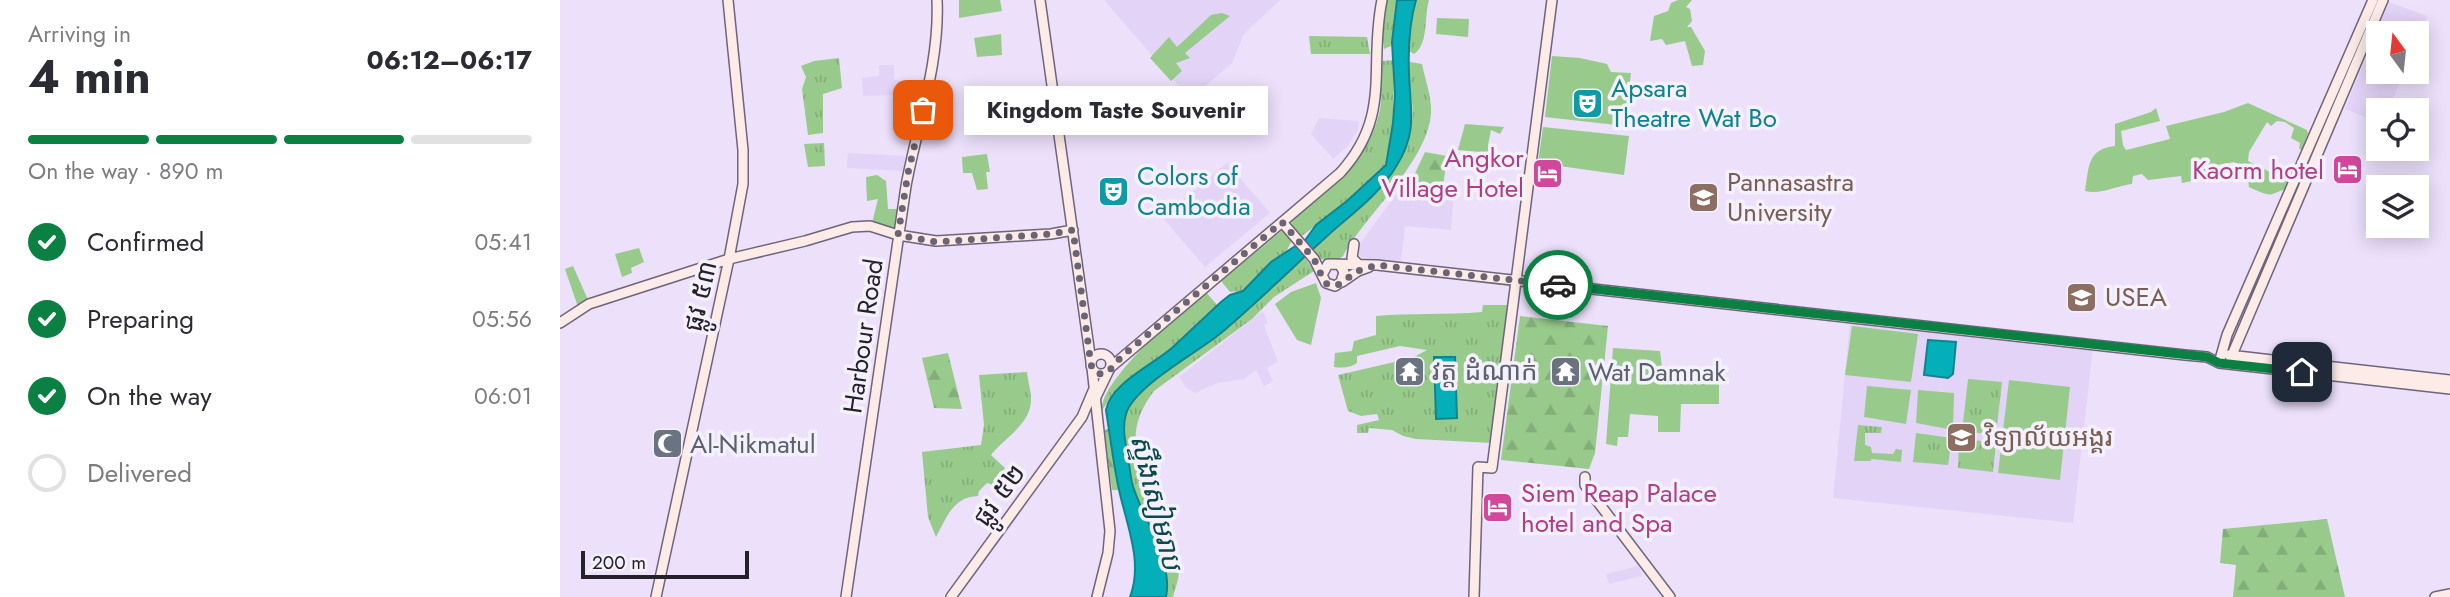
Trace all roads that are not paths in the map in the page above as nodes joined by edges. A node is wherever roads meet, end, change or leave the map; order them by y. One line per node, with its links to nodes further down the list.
1 (728, 0): 13 (main road, ផ្លូវ ៥៣)
2 (937, 0): 10 (main road, Harbour Road)
3 (1040, 0): 9 (main road)
4 (1382, 0): 8 (main road)
5 (1552, 0): 19 (main road)
6 (2373, 0): 25 (main road)
7 (2383, 0): 26 (main road)
8 (1282, 222): 12 (main road); 24 (main road)
9 (1073, 230): 10 (main road); 22 (main road)
10 (898, 235): 13 (main road); 36 (main road, Harbour Road)
11 (1354, 244): 15 (main road)
12 (1312, 257): 14 (main road); 18 (main road)
13 (729, 259): 21 (main road); 35 (main road, ផ្លូវ ៥៣)
14 (1328, 264): 16 (main road); 18 (main road)
15 (1358, 264): 16 (main road); 17 (main road)
16 (1340, 265): 20 (main road)
17 (1377, 265): 19 (main road); 20 (main road)
18 (1322, 275): 20 (main road)
19 (1517, 280): 25 (main road); 39 (main road)
20 (1342, 282)
21 (560, 323)
22 (1088, 336): 23 (main road); 27 (main road)
23 (1107, 356): 24 (main road); 27 (main road); 28 (main road)
24 (1121, 357): 28 (main road)
25 (2220, 358): 26 (main road)
26 (2231, 360): 29 (main road); 30 (main road)
27 (1092, 365): 28 (main road); 31 (main road)
28 (1109, 370): 31 (main road, ផ្លូវ ៥២)
29 (2450, 380)
30 (2450, 389)
31 (1094, 396): 32 (main road); 32 (main road, ផ្លូវ ៥២)
32 (1089, 414): 37 (main road, ផ្លូវ ៥២); 38 (main road)
33 (1586, 477): 40 (main road)
34 (2450, 594): 41 (main road)
35 (656, 597)
36 (846, 597)
37 (951, 597)
38 (1097, 597)
39 (1474, 597)
40 (1670, 597)
41 (2435, 597)

